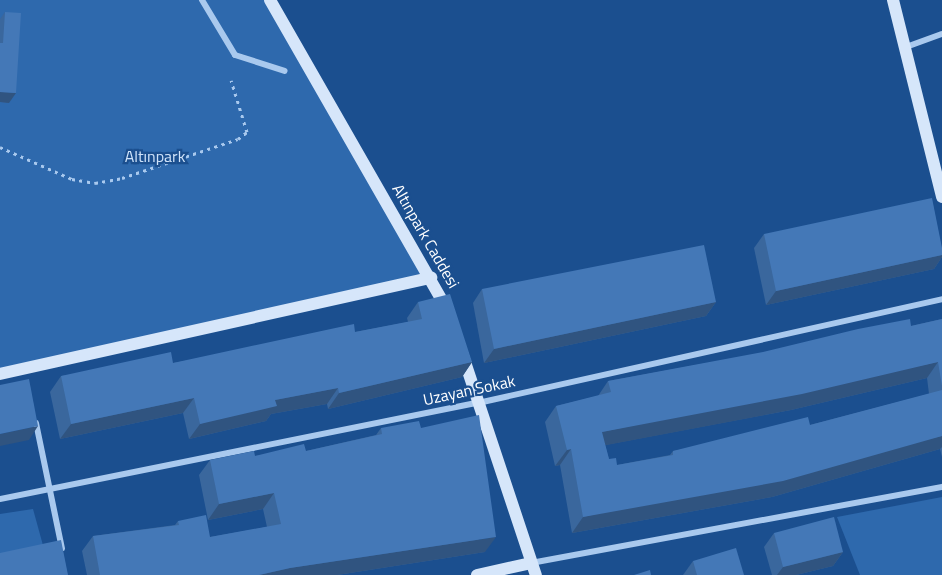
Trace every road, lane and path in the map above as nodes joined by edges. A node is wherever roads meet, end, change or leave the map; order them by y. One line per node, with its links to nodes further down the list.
1 (202, 0): 6 (street)
2 (270, 0): 10 (street, Altınpark Caddesi)
3 (892, 0): 5 (street)
4 (942, 34): 5 (street)
5 (906, 47): 9 (street)
6 (285, 70)
7 (231, 80): 8 (path)
8 (0, 147)
9 (942, 194)
10 (431, 278): 12 (street); 13 (street, Altınpark Caddesi)
11 (942, 299): 13 (street, Uzayan Sokak)
12 (0, 374)
13 (478, 403): 16 (street, Uzayan Sokak); 19 (street, Altınpark Caddesi)
14 (34, 412): 16 (street)
15 (942, 486): 19 (street)
16 (50, 489): 17 (street, Uzayan Sokak); 18 (street)
17 (0, 499)
18 (63, 553)
19 (531, 563): 20 (street); 21 (street, Altınpark Caddesi)
20 (477, 575)
21 (536, 575)

